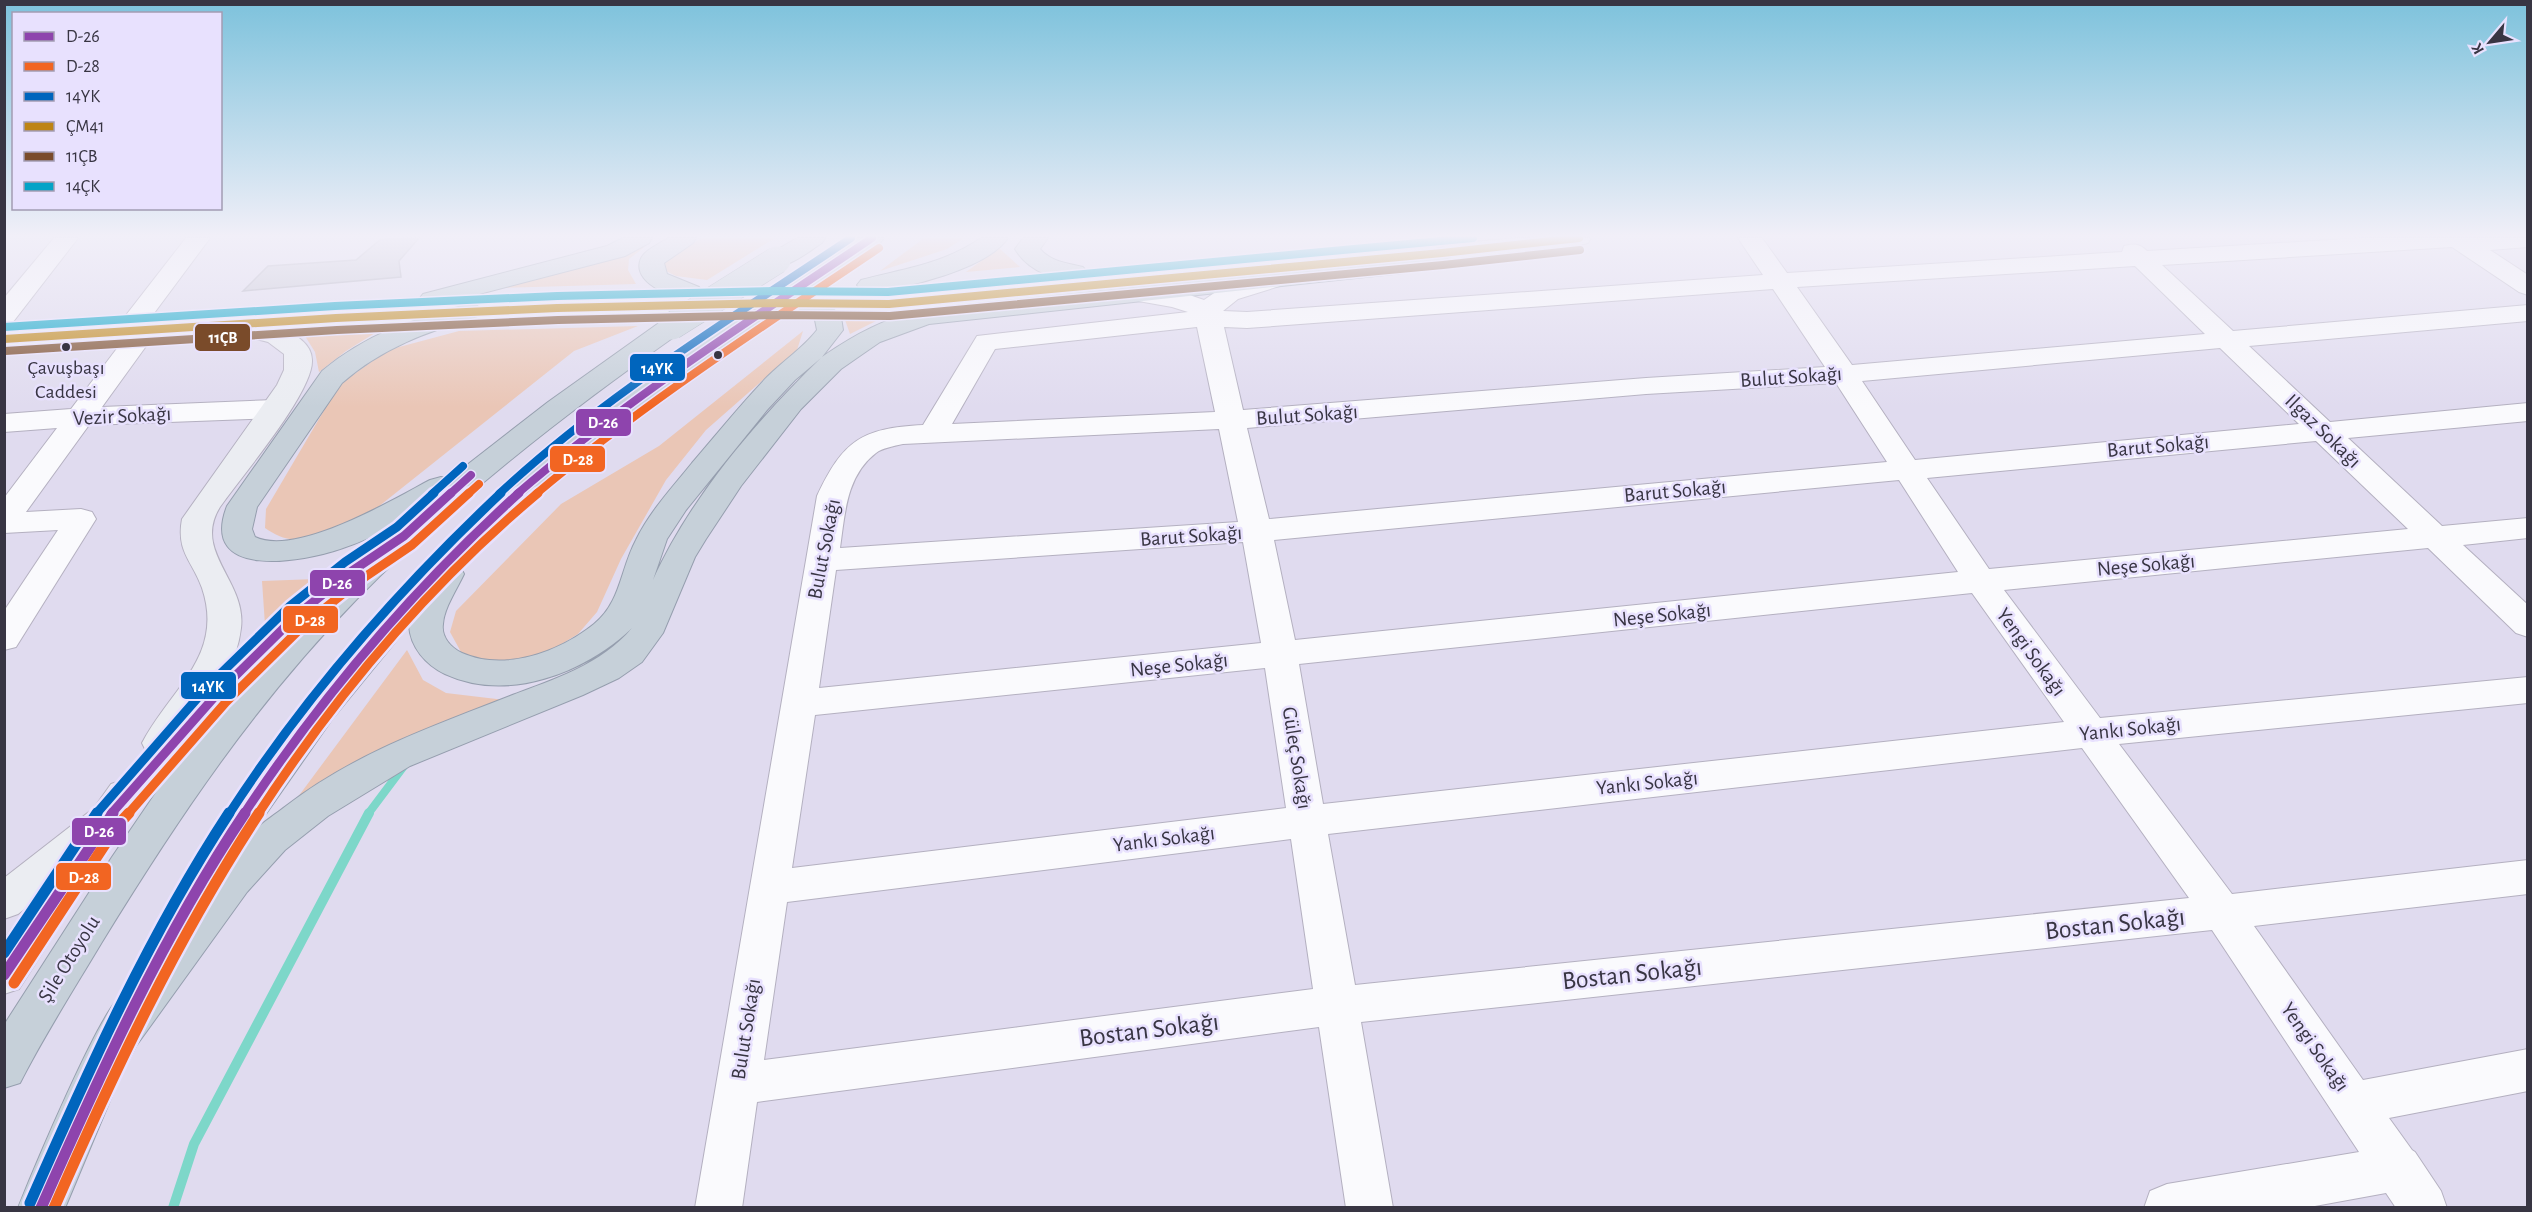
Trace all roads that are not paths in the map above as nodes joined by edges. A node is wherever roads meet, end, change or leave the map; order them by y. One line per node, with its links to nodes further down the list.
1 (21, 295): 19 (street)
2 (160, 295): 20 (street)
3 (451, 295): 15 (highway)
4 (631, 295): 15 (main road)
5 (722, 295): 33 (highway, Şile Otoyolu, bridge)
6 (788, 295): 40 (highway, bridge)
7 (991, 295): 14 (main road)
8 (1131, 295): 57 (highway)
9 (1142, 295): 18 (street)
10 (1229, 295): 18 (street)
11 (1594, 295): 18 (street)
12 (1788, 295): 25 (street, Yengi Sokağı)
13 (2179, 295): 24 (street, Ilgaz Sokağı)
14 (806, 303): 16 (main road); 40 (highway)
15 (415, 304): 20 (main road)
16 (469, 311): 22 (main road); 33 (highway)
17 (2528, 313): 24 (street, Bulut Sokağı)
18 (1209, 315): 29 (street, Güleç Sokağı); 32 (street)
19 (4, 316)
20 (140, 325): 21 (main road); 22 (main road); 23 (main road); 28 (street)
21 (4, 326)
22 (233, 326): 26 (main road)
23 (4, 339)
24 (2227, 340): 25 (street, Bulut Sokağı); 31 (street, Ilgaz Sokağı)
25 (1844, 374): 29 (street, Bulut Sokağı); 34 (street, Yengi Sokağı)
26 (275, 409): 28 (street, Vezir Sokağı); 49 (main road)
27 (2528, 412): 31 (street, Barut Sokağı)
28 (80, 417): 30 (street, Vezir Sokağı); 35 (street)
29 (1232, 420): 32 (street, Bulut Sokağı); 37 (street, Güleç Sokağı)
30 (4, 423)
31 (2324, 432): 34 (street, Barut Sokağı); 39 (street, Ilgaz Sokağı)
32 (932, 434): 41 (street, Bulut Sokağı)
33 (485, 464): 38 (highway, Şile Otoyolu)
34 (1906, 469): 37 (street, Barut Sokağı); 42 (street, Yengi Sokağı)
35 (4, 522): 44 (street)
36 (2528, 528): 39 (street, Neşe Sokağı)
37 (1256, 531): 41 (street, Barut Sokağı); 45 (street, Güleç Sokağı)
38 (404, 536): 49 (highway); 58 (highway, Şile Otoyolu)
39 (2435, 537): 42 (street, Neşe Sokağı); 43 (street, Ilgaz Sokağı)
40 (455, 554): 57 (highway)
41 (821, 560): 47 (street, Bulut Sokağı)
42 (1980, 581): 45 (street, Neşe Sokağı); 48 (street, Yengi Sokağı)
43 (2528, 625)
44 (4, 638)
45 (1280, 655): 47 (street, Neşe Sokağı); 50 (street, Güleç Sokağı)
46 (2528, 690): 48 (street, Yankı Sokağı)
47 (797, 704): 52 (street, Bulut Sokağı)
48 (2090, 733): 50 (street, Yankı Sokağı); 54 (street, Yengi Sokağı)
49 (107, 819): 53 (main road); 55 (main road)
50 (1308, 821): 52 (street, Yankı Sokağı); 56 (street, Güleç Sokağı)
51 (2528, 877): 54 (street, Bostan Sokağı)
52 (768, 888): 60 (street, Bulut Sokağı)
53 (4, 902)
54 (2223, 912): 56 (street, Bostan Sokağı); 61 (street, Yengi Sokağı)
55 (4, 976)
56 (1335, 1005): 60 (street, Bostan Sokağı); 65 (street, Güleç Sokağı)
57 (120, 1033): 63 (highway)
58 (4, 1068)
59 (2528, 1070): 61 (street)
60 (737, 1084): 64 (street, Bulut Sokağı)
61 (2354, 1103): 62 (street, Yengi Sokağı)
62 (2399, 1168): 66 (street); 67 (street, Yengi Sokağı)
63 (41, 1208)
64 (717, 1208)
65 (1370, 1208)
66 (2167, 1208)
67 (2424, 1208)

